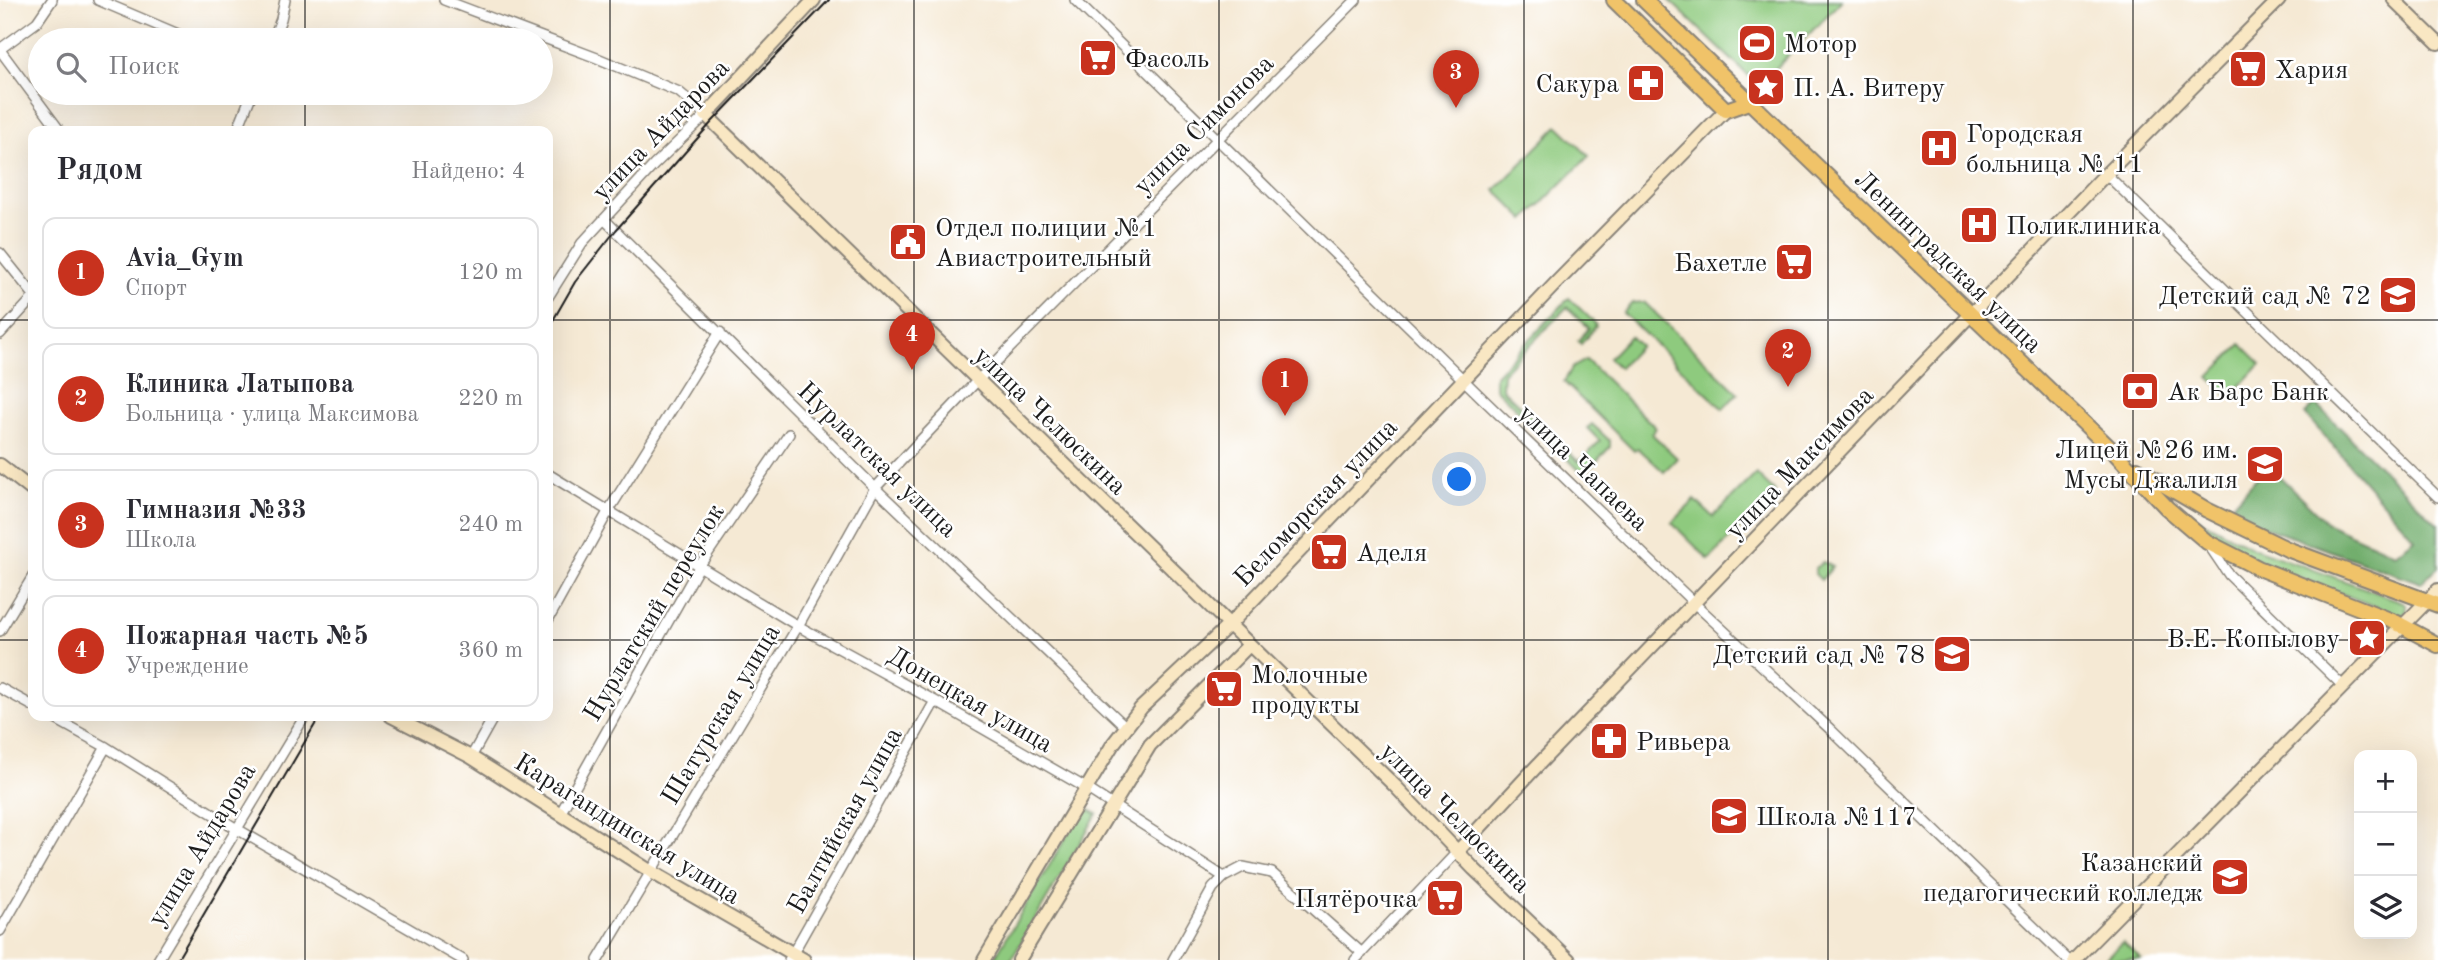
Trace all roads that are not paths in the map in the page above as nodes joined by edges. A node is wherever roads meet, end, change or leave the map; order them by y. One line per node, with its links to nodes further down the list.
1 (52, 0): 12 (street)
2 (98, 0): 13 (street)
3 (285, 0): 14 (street)
4 (444, 0): 15 (street, улица Челюскина)
5 (814, 0): 25 (main road, улица Айдарова)
6 (1074, 0): 28 (street, улица Чапаева)
7 (1356, 0): 28 (street, улица Симонова)
8 (1614, 0): 24 (main road)
9 (1644, 0): 21 (main road, Ленинградская улица)
10 (2279, 0): 29 (main road, улица Максимова)
11 (2394, 0): 18 (main road)
12 (29, 28)
13 (164, 28)
14 (278, 28)
15 (518, 28)
16 (28, 29): 19 (street)
17 (553, 41): 25 (street, улица Челюскина)
18 (2438, 43)
19 (0, 49): 20 (street)
20 (28, 87)
21 (1749, 102): 24 (main road); 35 (main road, Ленинградская улица)
22 (41, 105): 26 (street)
23 (247, 105): 27 (street)
24 (1726, 110): 39 (main road, Беломорская улица)
25 (706, 115): 30 (street, улица Айдарова); 38 (main road, улица Челюскина)
26 (56, 126)
27 (239, 126)
28 (1216, 139): 38 (street, улица Симонова); 39 (street, улица Чапаева)
29 (2106, 174): 35 (main road, улица Максимова); 46 (street)
30 (604, 219): 33 (street, улица Айдарова); 36 (street, Нурлатская улица)
31 (0, 253): 32 (street)
32 (28, 289)
33 (553, 289)
34 (28, 302): 37 (street)
35 (1972, 315): 41 (main road, Ленинградская улица); 52 (main road, улица Максимова)
36 (720, 332): 45 (street, Нурлатская улица); 47 (street)
37 (0, 334)
38 (978, 380): 45 (street, улица Симонова); 55 (main road, улица Челюскина)
39 (1465, 380): 52 (street, улица Чапаева); 55 (main road, Беломорская улица)
40 (789, 434): 49 (street, Нурлатский переулок)
41 (2116, 454): 48 (main road, Ленинградская улица); 51 (main road, Ленинградская улица)
42 (0, 465): 44 (main road)
43 (553, 477): 47 (street, Донецкая улица)
44 (28, 487)
45 (875, 488): 54 (street, Шатурская улица); 68 (street, Нурлатская улица)
46 (2438, 497)
47 (609, 510): 49 (street, Донецкая улица); 53 (street)
48 (2207, 542): 56 (main road, Ленинградская улица); 60 (street, Ленинградская улица)
49 (700, 565): 54 (street, Донецкая улица); 73 (street, Нурлатский переулок)
50 (28, 584): 57 (street)
51 (2435, 598): 56 (main road)
52 (1694, 603): 75 (main road, улица Максимова); 88 (street, улица Чапаева)
53 (553, 611)
54 (798, 625): 62 (street, Донецкая улица); 76 (street, Шатурская улица)
55 (1229, 625): 58 (main road, улица Челюскина); 68 (main road, Беломорская улица)
56 (2403, 626): 59 (main road, Ленинградская улица); 60 (main road)
57 (0, 631)
58 (1249, 645): 72 (main road); 75 (main road, улица Челюскина)
59 (2438, 645)
60 (2344, 687): 89 (main road)
61 (0, 688): 63 (street)
62 (935, 701): 71 (street, Донецкая улица); 80 (street, Балтийская улица)
63 (28, 703)
64 (59, 721): 69 (street)
65 (302, 721): 74 (street, улица Айдарова)
66 (401, 721): 70 (main road, Карагандинская улица)
67 (491, 721): 70 (street)
68 (1125, 726): 71 (main road, Беломорская улица)
69 (106, 747): 74 (street); 78 (street)
70 (471, 757): 73 (main road, Карагандинская улица)
71 (1086, 789): 72 (street, Донецкая улица); 84 (main road, Беломорская улица)
72 (1111, 806): 77 (street, Донецкая улица); 85 (main road)
73 (560, 814): 76 (main road, Карагандинская улица)
74 (237, 829): 81 (street, улица Айдарова); 82 (street)
75 (1458, 851): 79 (street, улица Максимова); 87 (main road, улица Челюскина)
76 (650, 871): 80 (main road, Карагандинская улица); 83 (street, Шатурская улица)
77 (1224, 877): 79 (street); 86 (street)
78 (0, 931)
79 (1358, 957)
80 (795, 958)
81 (158, 960)
82 (463, 960)
83 (598, 960)
84 (984, 960)
85 (1019, 960)
86 (1172, 960)
87 (1569, 960)
88 (2068, 960)
89 (2074, 960)

